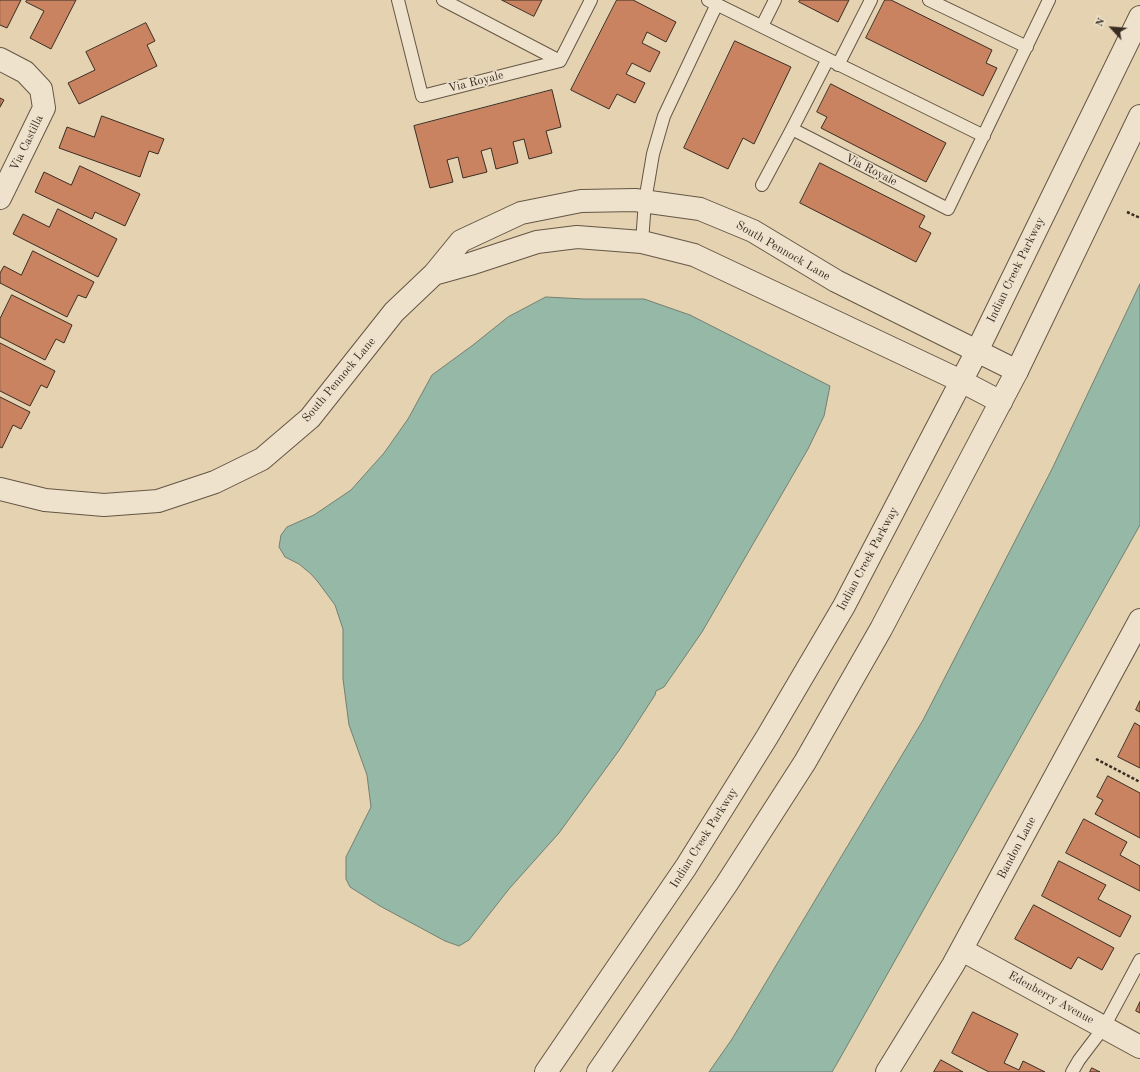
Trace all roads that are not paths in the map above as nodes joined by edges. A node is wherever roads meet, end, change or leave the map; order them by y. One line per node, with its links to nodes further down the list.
1 (398, 0): 13 (lane, Via Royale)
2 (443, 0): 13 (lane)
3 (591, 0): 13 (lane)
4 (775, 0): 10 (lane)
5 (871, 0): 14 (lane)
6 (929, 0): 11 (lane)
7 (1049, 0): 11 (lane, Via Royale)
8 (712, 2): 10 (lane); 20 (lane)
9 (1140, 17): 23 (street, Indian Creek Parkway)
10 (762, 26): 14 (lane)
11 (1027, 47): 17 (lane, Via Royale)
12 (0, 59): 19 (street, Via Castilla)
13 (560, 61)
14 (833, 62): 16 (lane); 17 (lane)
15 (1140, 116): 24 (street)
16 (792, 129): 17 (lane, Via Royale); 18 (lane)
17 (984, 136)
18 (762, 185)
19 (0, 198)
20 (645, 202): 21 (lane); 22 (street, South Pennock Lane); 23 (street, South Pennock Lane)
21 (642, 242): 22 (street, South Pennock Lane); 25 (street, South Pennock Lane)
22 (434, 274): 27 (street, South Pennock Lane)
23 (977, 351): 24 (street, South Pennock Lane); 25 (street, Indian Creek Parkway)
24 (1017, 371): 26 (street)
25 (961, 381): 26 (street, South Pennock Lane); 33 (street, Indian Creek Parkway)
26 (1001, 402): 34 (street)
27 (0, 489)
28 (1140, 620): 29 (street, Bandon Lane)
29 (962, 950): 31 (street, Edenberry Avenue); 35 (street, Bandon Lane)
30 (1140, 960): 31 (lane)
31 (1104, 1027): 32 (street, Edenberry Avenue); 36 (lane)
32 (1140, 1047)
33 (546, 1072)
34 (598, 1072)
35 (887, 1072)
36 (1072, 1072)

